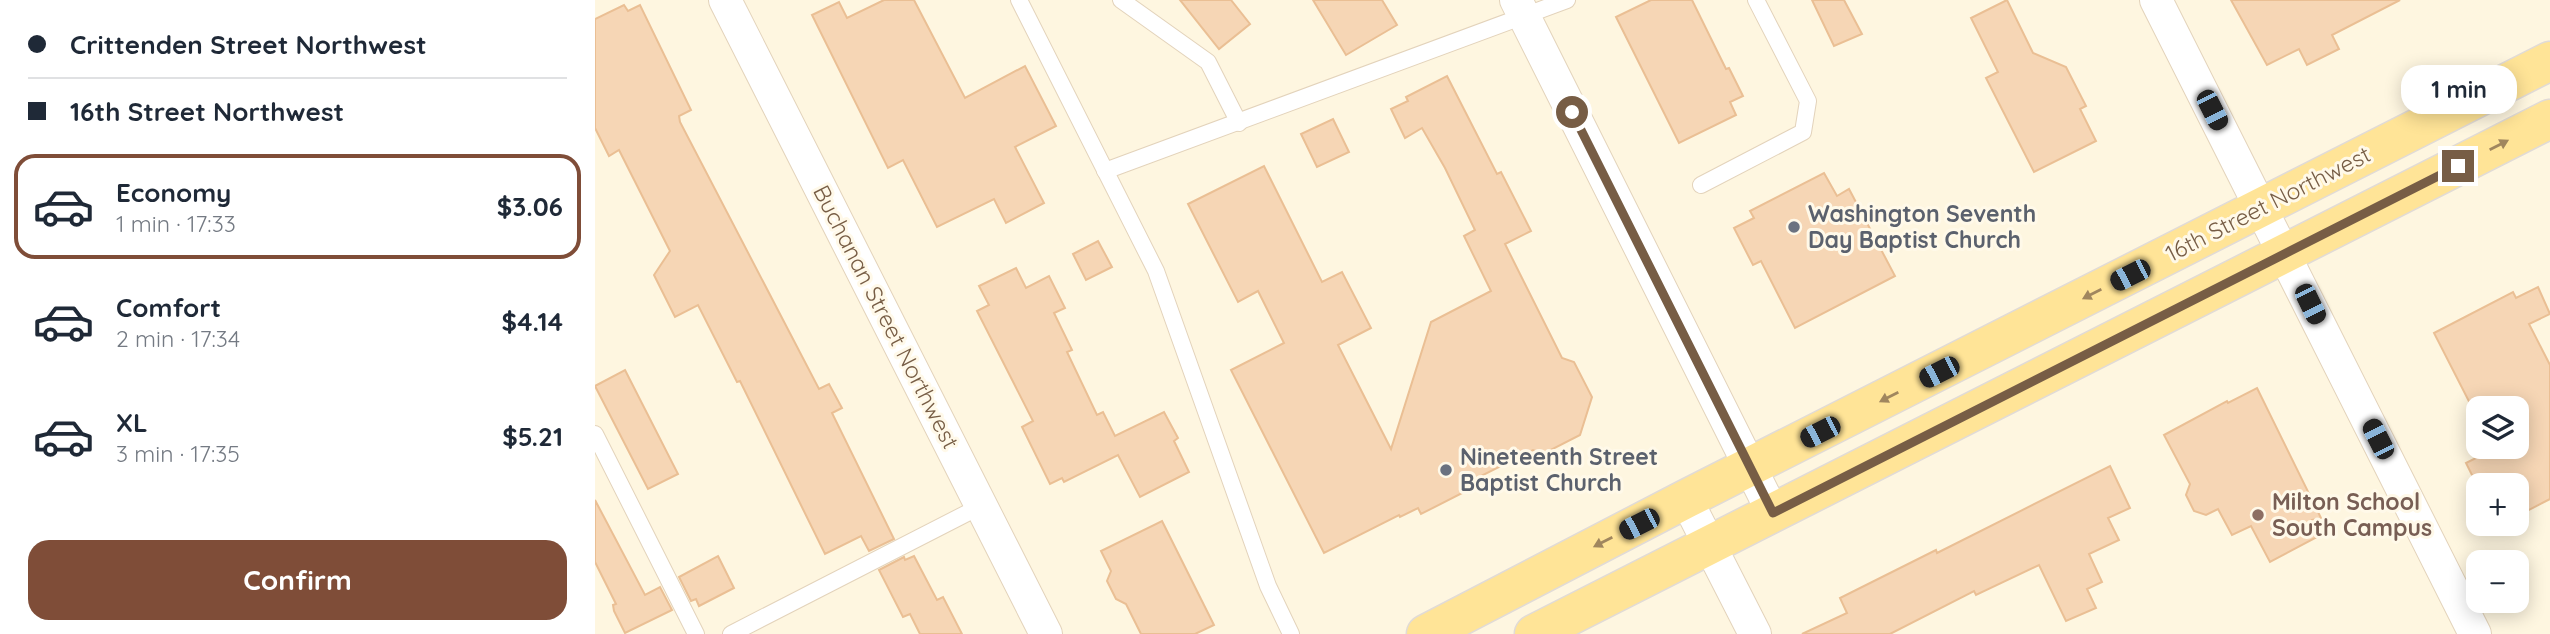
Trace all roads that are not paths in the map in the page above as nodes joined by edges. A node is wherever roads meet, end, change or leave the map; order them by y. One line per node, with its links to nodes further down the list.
1 (725, 0): 18 (street, Buchanan Street Northwest)
2 (1019, 0): 11 (lane)
3 (1121, 0): 10 (lane)
4 (1567, 0): 7 (lane)
5 (1756, 0): 12 (lane)
6 (2156, 0): 13 (street)
7 (1520, 8): 10 (lane); 16 (street)
8 (2550, 61): 13 (main road, 16th Street Northwest)
9 (2550, 119): 14 (main road, one-way to 9)
10 (1239, 123): 11 (lane)
11 (1105, 171): 24 (lane)
12 (1700, 186)
13 (2262, 208): 14 (street); 16 (main road, 16th Street Northwest, one-way to 16)
14 (2285, 253): 19 (main road); 28 (street)
15 (595, 434): 21 (lane)
16 (1750, 467): 17 (main road, 16th Street Northwest); 19 (street)
17 (1686, 499): 20 (street); 25 (main road, 16th Street Northwest, one-way to 25)
18 (981, 506): 22 (lane); 23 (street, Buchanan Street Northwest)
19 (1773, 513): 20 (main road)
20 (1708, 545): 26 (main road); 27 (street)
21 (696, 634)
22 (731, 634)
23 (1046, 634)
24 (1291, 634)
25 (1426, 634)
26 (1534, 634)
27 (1755, 634)
28 (2475, 634)

